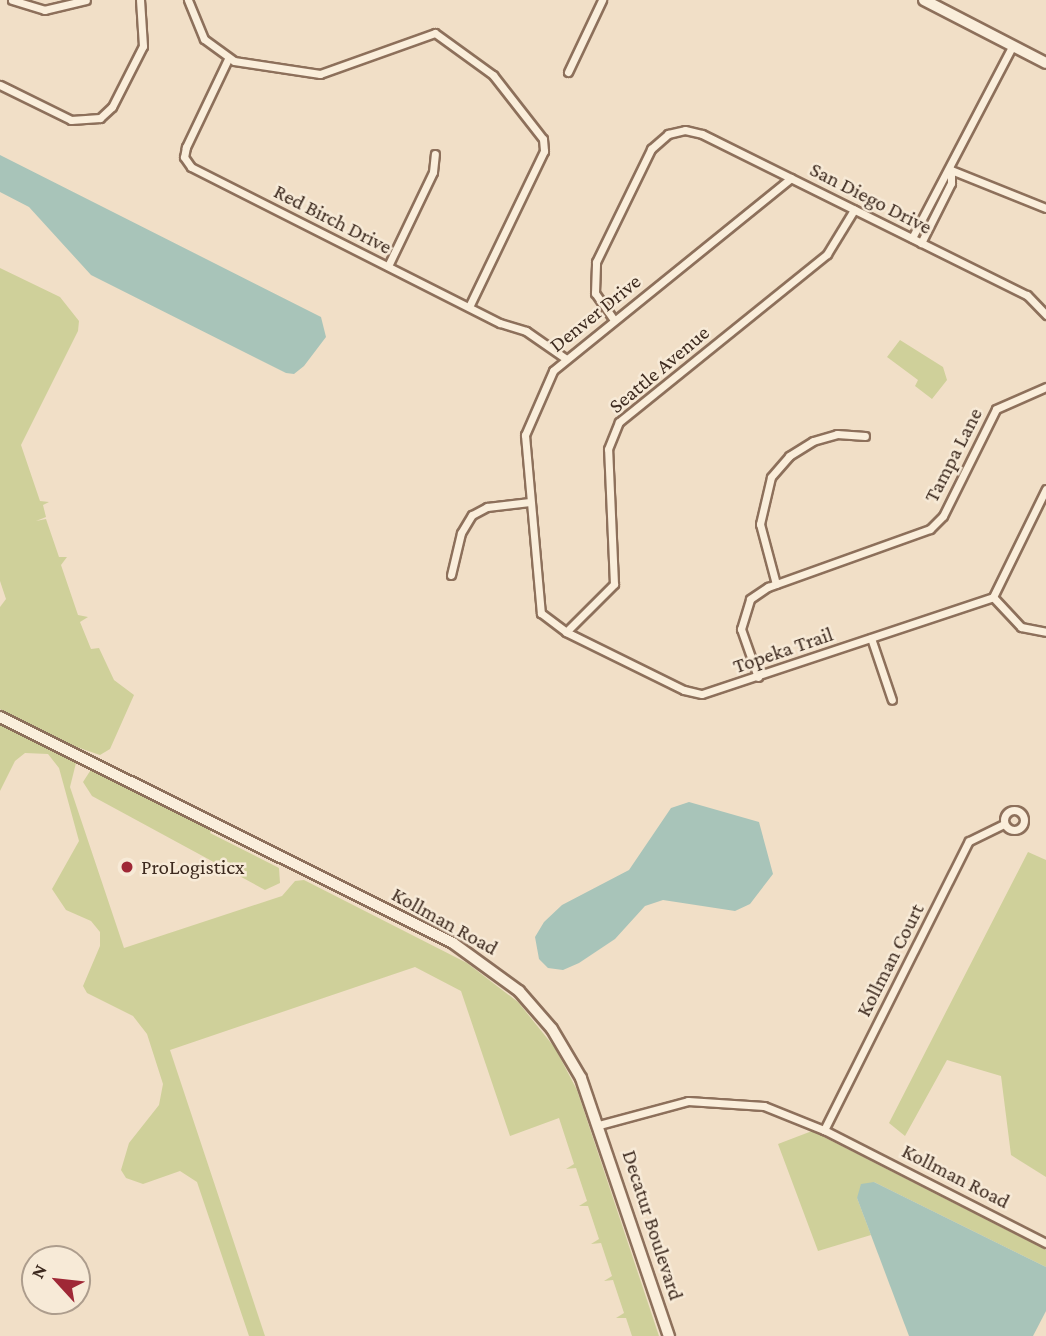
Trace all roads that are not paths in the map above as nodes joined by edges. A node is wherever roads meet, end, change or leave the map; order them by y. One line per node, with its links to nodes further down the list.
1 (12, 0): 2 (street)
2 (86, 0)
3 (140, 0): 11 (street)
4 (188, 0): 8 (street)
5 (602, 0): 10 (street)
6 (924, 0): 7 (street)
7 (1013, 45): 9 (street); 13 (street)
8 (228, 58): 19 (street, Red Birch Drive); 20 (street)
9 (1046, 63)
10 (568, 72)
11 (0, 85)
12 (435, 154): 19 (street)
13 (951, 170): 15 (street); 17 (street); 18 (street)
14 (791, 178): 16 (street, San Diego Drive); 22 (street, Denver Drive); 22 (street, San Diego Drive)
15 (1046, 208)
16 (854, 210): 17 (street, San Diego Drive); 32 (street, Seattle Avenue)
17 (912, 238): 18 (street, San Diego Drive)
18 (921, 243): 21 (street, San Diego Drive)
19 (388, 266): 20 (street, Red Birch Drive)
20 (469, 307): 23 (street, Red Birch Drive)
21 (1046, 315)
22 (614, 320): 23 (street, Denver Drive)
23 (565, 358): 27 (street, Denver Drive)
24 (1046, 387): 29 (street, Tampa Lane)
25 (866, 436): 29 (street)
26 (1046, 489): 30 (street)
27 (530, 502): 28 (street); 31 (street, Denver Drive)
28 (451, 575)
29 (776, 584): 35 (street, Tampa Lane)
30 (993, 597): 33 (street); 34 (street, Topeka Trail)
31 (542, 615): 32 (street, Topeka Trail)
32 (566, 632): 35 (street, Topeka Trail)
33 (1046, 632)
34 (871, 638): 35 (street, Topeka Trail); 36 (street)
35 (758, 677)
36 (892, 700)
37 (0, 717): 39 (street, Kollman Road)
38 (1004, 824): 40 (street, Kollman Court)
39 (599, 1125): 40 (street, Kollman Road); 42 (street, Decatur Boulevard)
40 (824, 1130): 41 (street, Kollman Road)
41 (1046, 1243)
42 (669, 1336)

